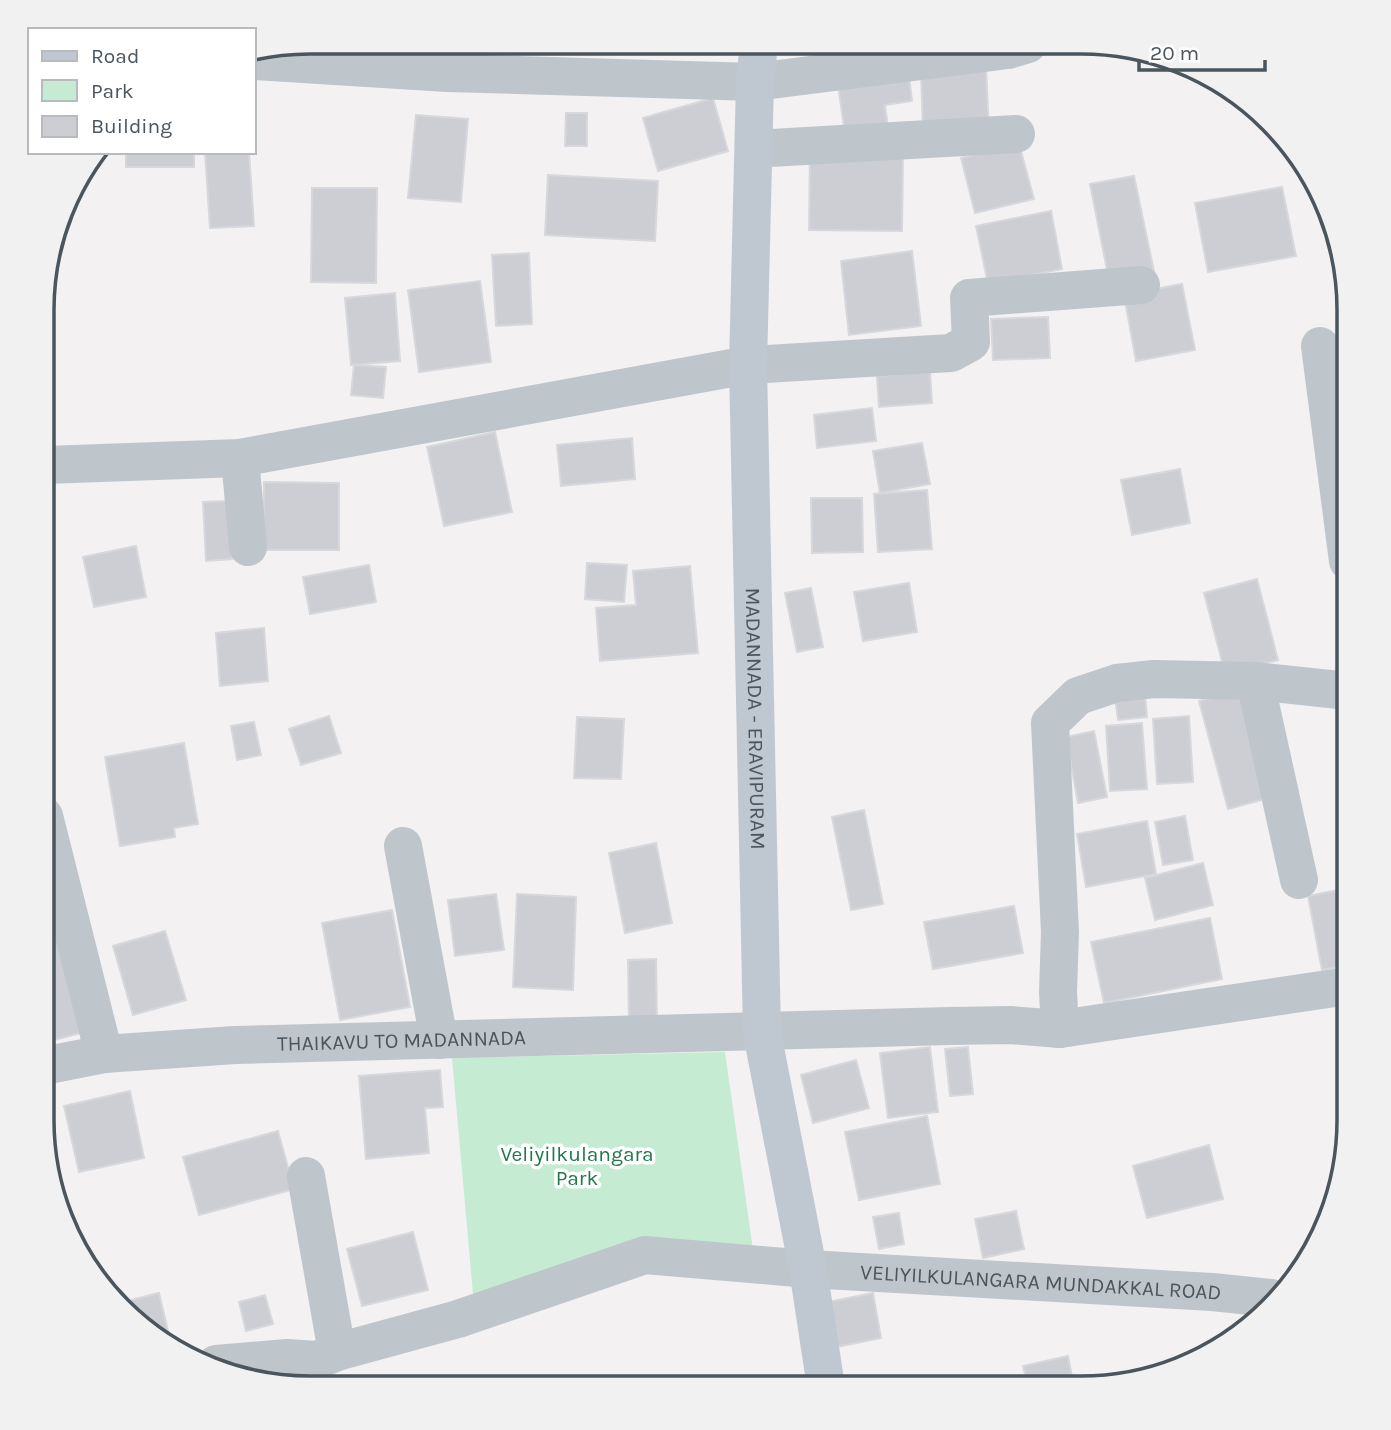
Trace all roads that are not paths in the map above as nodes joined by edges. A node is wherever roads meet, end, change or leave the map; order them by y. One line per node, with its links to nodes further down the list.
1 (758, 54): 5 (main road, MADANNADA - ERAVIPURAM)
2 (976, 54): 5 (street)
3 (448, 58): 4 (street); 5 (street)
4 (256, 61)
5 (755, 82): 7 (main road, MADANNADA - ERAVIPURAM)
6 (1016, 134): 7 (street)
7 (754, 149): 10 (main road, MADANNADA - ERAVIPURAM)
8 (1141, 285): 10 (street)
9 (1320, 346): 13 (street)
10 (748, 365): 11 (street); 22 (main road, MADANNADA - ERAVIPURAM)
11 (240, 458): 12 (street); 14 (street)
12 (54, 465)
13 (1337, 477)
14 (248, 547)
15 (1255, 681): 16 (street); 19 (street); 21 (street)
16 (1337, 690)
17 (403, 846): 23 (street)
18 (54, 856): 24 (street)
19 (1298, 880)
20 (1337, 988): 21 (street, THAIKAVU TO MADANNADA)
21 (1060, 1029): 22 (street, THAIKAVU TO MADANNADA)
22 (762, 1033): 23 (street, THAIKAVU TO MADANNADA); 27 (main road, MADANNADA - ERAVIPURAM)
23 (439, 1040): 24 (street, THAIKAVU TO MADANNADA)
24 (104, 1054): 25 (street, THAIKAVU TO MADANNADA)
25 (54, 1064)
26 (306, 1176): 30 (street)
27 (808, 1269): 28 (street, VELIYILKULANGARA MUNDAKKAL ROAD); 30 (street, VELIYILKULANGARA MUNDAKKAL ROAD); 31 (main road, MADANNADA - ERAVIPURAM)
28 (1265, 1297)
29 (230, 1363): 30 (street, VELIYILKULANGARA MUNDAKKAL ROAD)
30 (318, 1366)
31 (824, 1376)

